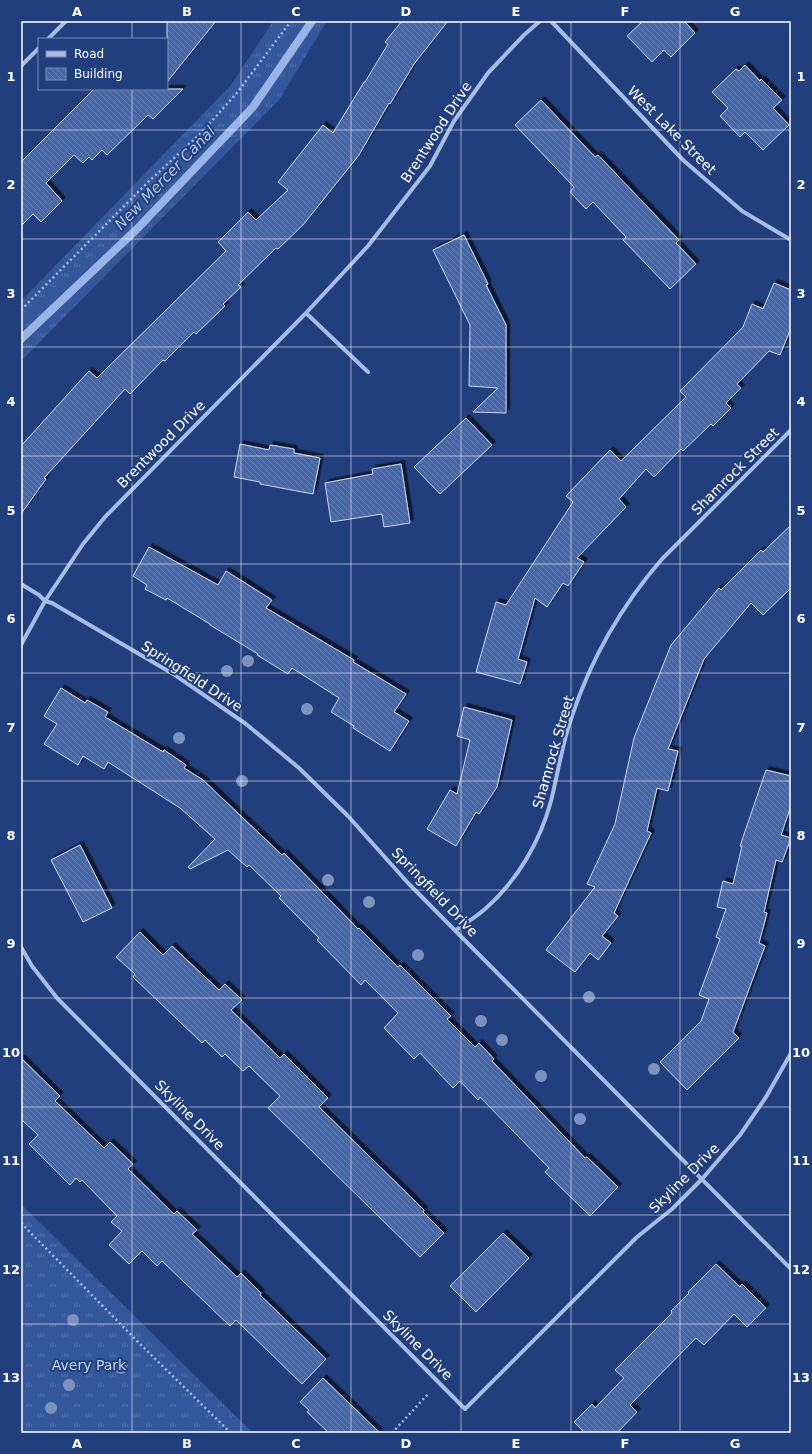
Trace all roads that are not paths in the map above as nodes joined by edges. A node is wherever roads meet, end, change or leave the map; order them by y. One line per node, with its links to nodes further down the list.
1 (66, 21): 4 (street)
2 (540, 21): 8 (street, Brentwood Drive)
3 (551, 21): 7 (street, West Lake Street)
4 (49, 38)
5 (38, 49): 6 (street)
6 (21, 66)
7 (791, 240)
8 (306, 313): 9 (street); 12 (street, Brentwood Drive)
9 (368, 372)
10 (791, 430): 14 (street, Shamrock Street)
11 (21, 584): 12 (street, Springfield Drive)
12 (45, 601): 13 (street); 14 (street, Springfield Drive)
13 (21, 644)
14 (456, 930): 17 (street, Springfield Drive)
15 (21, 947): 17 (street, Skyline Drive)
16 (791, 1053): 17 (street, Skyline Drive)
17 (702, 1179): 18 (street, Springfield Drive)
18 (791, 1269)

